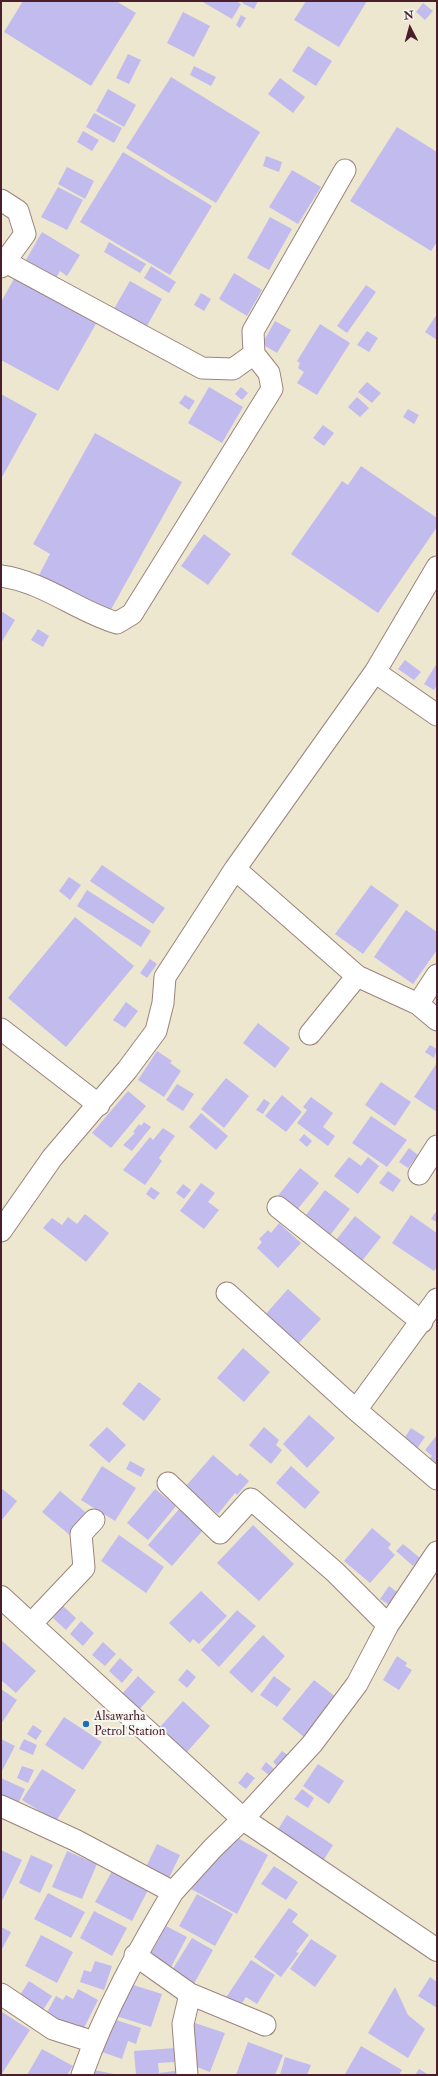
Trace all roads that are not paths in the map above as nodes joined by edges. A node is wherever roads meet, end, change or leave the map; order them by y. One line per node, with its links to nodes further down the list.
1 (345, 170): 4 (street)
2 (1, 200): 3 (street)
3 (3, 264): 4 (street)
4 (254, 354): 6 (street)
5 (437, 567): 7 (street)
6 (1, 576)
7 (375, 672): 8 (street); 9 (street)
8 (437, 715)
9 (235, 869): 11 (street); 16 (street)
10 (437, 975): 12 (street)
11 (356, 976): 12 (street); 15 (street)
12 (418, 1004): 13 (street)
13 (437, 1020)
14 (1, 1029): 16 (street)
15 (310, 1034)
16 (99, 1105): 20 (street)
17 (437, 1146): 18 (street)
18 (419, 1174)
19 (278, 1207): 23 (street)
20 (1, 1231)
21 (227, 1294): 24 (street)
22 (437, 1299): 23 (street)
23 (422, 1322): 24 (street)
24 (356, 1410): 25 (street)
25 (437, 1479)
26 (168, 1483): 31 (street)
27 (94, 1520): 30 (street)
28 (437, 1552): 31 (street)
29 (1, 1597): 30 (street)
30 (31, 1624): 33 (street)
31 (388, 1625): 33 (street)
32 (1, 1806): 34 (street)
33 (243, 1818): 34 (street); 35 (street)
34 (174, 1892): 36 (street)
35 (437, 1950)
36 (136, 1955): 38 (street); 40 (street)
37 (1, 1994): 40 (street)
38 (190, 1994): 39 (street); 42 (street)
39 (265, 2025)
40 (94, 2042): 41 (street)
41 (82, 2075)
42 (187, 2075)

